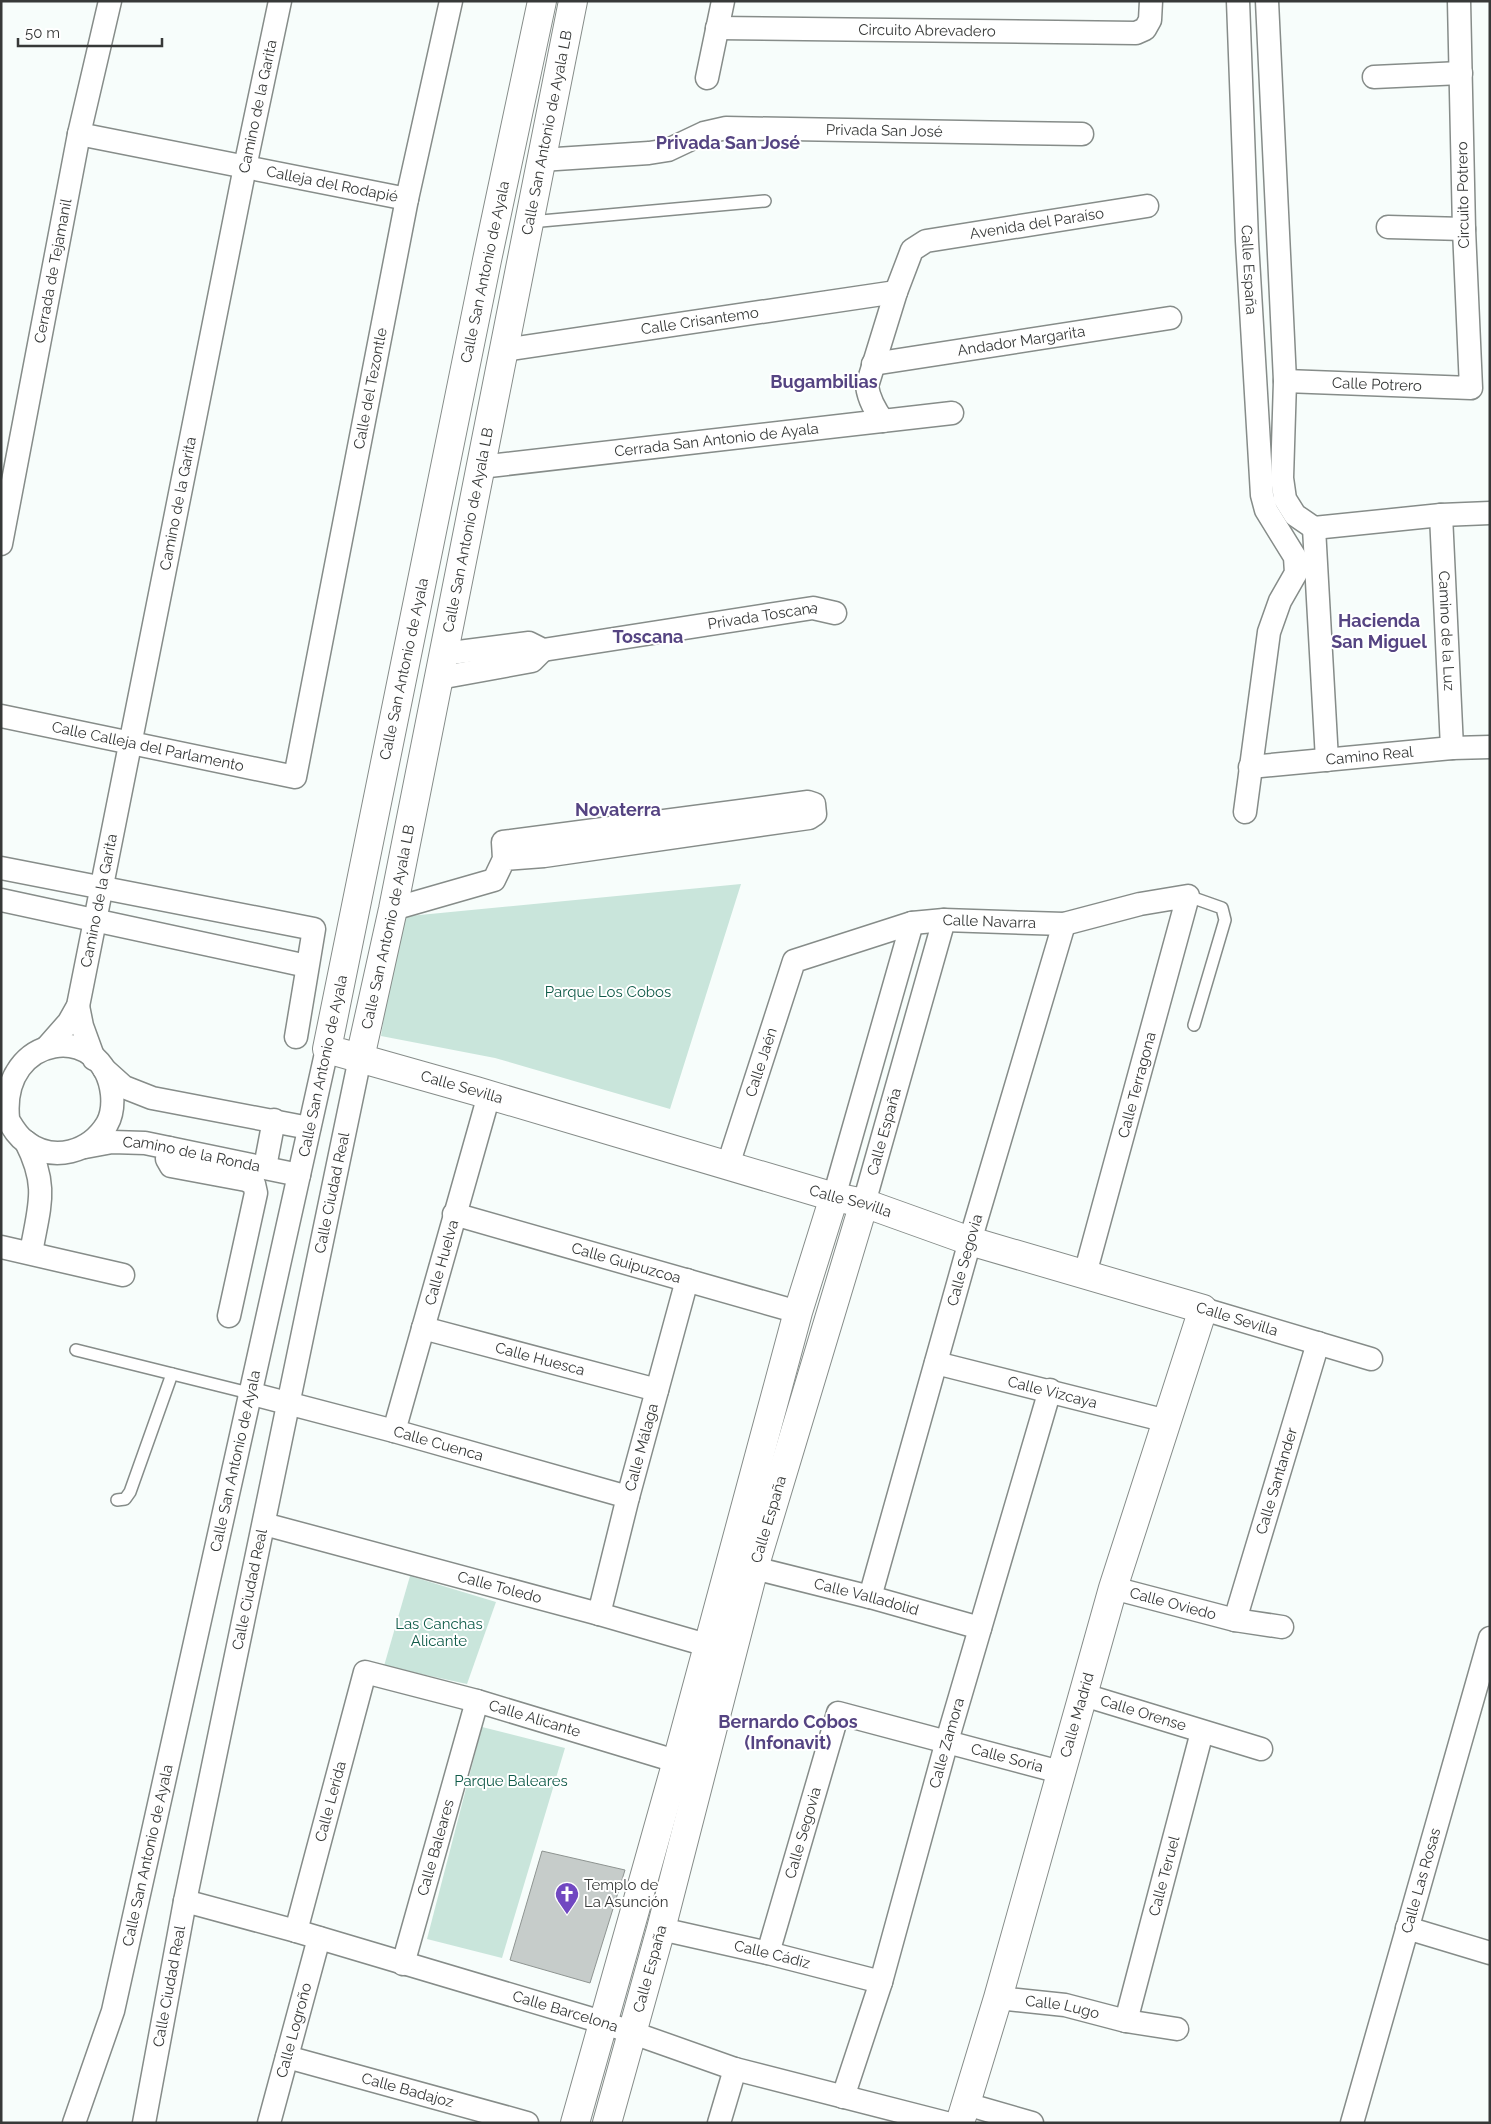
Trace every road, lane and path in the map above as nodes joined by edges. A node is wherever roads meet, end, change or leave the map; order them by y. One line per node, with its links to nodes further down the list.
1 (110, 1): 19 (street, Cerrada de Tejamanil)
2 (280, 1): 22 (street, Camino de la Garita)
3 (451, 1): 23 (street, Calle del Tezontle)
4 (542, 1): 15 (street, Calle San Antonio de Ayala)
5 (573, 1): 18 (street, Calle San Antonio de Ayala LB)
6 (723, 1): 11 (street)
7 (1151, 1): 11 (street, Circuito Abrevadero)
8 (1238, 1): 12 (street, Calle España)
9 (1267, 1): 13 (street, Calle España)
10 (1459, 1): 14 (street, Circuito Potrero)
11 (717, 28): 17 (street)
12 (1239, 46): 13 (street); 44 (street, Calle España)
13 (1268, 46): 35 (street, Calle España)
14 (1461, 73): 16 (street); 28 (street, Circuito Potrero)
15 (526, 76): 18 (street); 29 (street, Calle San Antonio de Ayala)
16 (1374, 77)
17 (707, 78)
18 (556, 83): 21 (street, Calle San Antonio de Ayala LB)
19 (79, 134): 22 (street, Calleja del Rodapié); 43 (street, Cerrada de Tejamanil)
20 (1082, 134): 21 (street, Privada San José)
21 (541, 160): 26 (street, Calle San Antonio de Ayala LB)
22 (245, 167): 23 (street, Calleja del Rodapié); 50 (street, Camino de la Garita)
23 (407, 199): 55 (street, Calle del Tezontle)
24 (764, 202): 26 (lane)
25 (1147, 206): 31 (street, Avenida del Paraíso)
26 (529, 223): 30 (street, Calle San Antonio de Ayala LB)
27 (1388, 228): 28 (street)
28 (1464, 229): 36 (street, Circuito Potrero)
29 (487, 260): 30 (street); 48 (street, Calle San Antonio de Ayala)
30 (520, 267): 33 (street, Calle San Antonio de Ayala LB)
31 (896, 292): 33 (street, Calle Crisantemo); 34 (street)
32 (1170, 318): 34 (street, Andador Margarita)
33 (503, 350): 39 (street, Calle San Antonio de Ayala LB)
34 (873, 364): 38 (street)
35 (1285, 381): 36 (street, Calle Potrero); 42 (street, Calle España)
36 (1471, 388)
37 (952, 413): 38 (street, Cerrada San Antonio de Ayala)
38 (883, 421): 39 (street, Cerrada San Antonio de Ayala)
39 (480, 467): 46 (street, Calle San Antonio de Ayala LB)
40 (1490, 513): 41 (street)
41 (1441, 515): 42 (street); 52 (street, Camino de la Luz)
42 (1314, 528): 44 (street)
43 (1, 544)
44 (1306, 572): 53 (street); 54 (street)
45 (835, 613): 46 (street, Privada Toscana)
46 (441, 666): 49 (street, Calle San Antonio de Ayala LB)
47 (1, 716): 50 (street, Calle Calleja del Parlamento)
48 (394, 716): 49 (street); 73 (street, Calle San Antonio de Ayala)
49 (429, 725): 62 (street, Calle San Antonio de Ayala LB)
50 (131, 743): 55 (street, Calle Calleja del Parlamento); 59 (street, Camino de la Garita)
51 (1490, 746): 52 (street, Camino Real)
52 (1452, 748): 53 (street, Camino Real)
53 (1327, 760): 54 (street, Camino Real)
54 (1250, 767): 56 (street)
55 (295, 777)
56 (1245, 812)
57 (686, 827): 62 (street)
58 (1, 868): 59 (street)
59 (102, 887): 63 (street, Camino de la Garita); 68 (street)
60 (1188, 896): 66 (street, Calle Navarra); 70 (lane); 95 (street, Calle Terragona)
61 (1, 900): 63 (street)
62 (392, 909): 74 (street, Calle San Antonio de Ayala LB)
63 (95, 920): 68 (street); 69 (street, Camino de la Garita)
64 (944, 920): 65 (street, Calle Navarra); 66 (street, Calle Navarra); 90 (street, Calle España)
65 (912, 923): 67 (street, Calle Navarra); 89 (street, Calle España)
66 (1064, 924): 92 (street, Calle Segovia)
67 (794, 961): 85 (street, Calle Jaén)
68 (307, 966): 71 (street)
69 (78, 1006): 72 (street, Camino de la Garita); 76 (street, Camino de la Garita)
70 (1194, 1025)
71 (296, 1037)
72 (47, 1047): 75 (street, Camino de la Ronda); 76 (street, Camino de la Ronda)
73 (327, 1049): 74 (street, Calle Sevilla); 81 (street, Calle San Antonio de Ayala)
74 (360, 1058): 78 (street, Calle Sevilla); 110 (street, Calle Ciudad Real)
75 (21, 1061): 77 (street, Camino de la Ronda); 79 (street, Camino de la Ronda)
76 (99, 1064): 80 (street, Camino de la Ronda); 84 (street, Camino de la Ronda)
77 (1, 1074)
78 (489, 1095): 85 (street, Calle Sevilla); 91 (street, Calle Huelva)
79 (5, 1113): 82 (street, Camino de la Ronda)
80 (274, 1120): 81 (street, Camino de la Ronda); 86 (street)
81 (310, 1128): 87 (street, Calle San Antonio de Ayala)
82 (26, 1142): 84 (street, Camino de la Ronda); 88 (street)
83 (169, 1148): 84 (street, Camino de la Ronda); 86 (street, Camino de la Ronda); 100 (street)
84 (78, 1150): 88 (street)
85 (728, 1165): 89 (street, Calle Sevilla)
86 (265, 1167): 87 (street, Camino de la Ronda)
87 (299, 1175): 109 (street, Calle San Antonio de Ayala)
88 (42, 1192): 94 (street)
89 (834, 1197): 90 (street, Calle Sevilla); 99 (street, Calle España)
90 (864, 1203): 92 (street, Calle Sevilla); 116 (street, Calle España)
91 (454, 1214): 97 (street, Calle Guipuzcoa); 101 (street, Calle Huelva)
92 (970, 1241): 95 (street, Calle Sevilla); 105 (street, Calle Segovia)
93 (1, 1247): 94 (street)
94 (31, 1253): 96 (street)
95 (1085, 1274): 98 (street, Calle Sevilla)
96 (123, 1275)
97 (687, 1280): 99 (street, Calle Guipuzcoa); 107 (street, Calle Málaga)
98 (1203, 1309): 102 (street, Calle Sevilla); 111 (street, Calle Madrid)
99 (798, 1312): 124 (street, Calle España)
100 (229, 1316)
101 (423, 1328): 107 (street, Calle Huesca); 112 (street, Calle Huelva)
102 (1318, 1343): 104 (street, Calle Sevilla); 120 (street, Calle Santander)
103 (76, 1350): 106 (lane)
104 (1371, 1359)
105 (936, 1363): 108 (street, Calle Vizcaya); 118 (street, Calle Segovia)
106 (172, 1374): 109 (lane); 114 (lane)
107 (657, 1390): 113 (street, Calle Málaga)
108 (1050, 1390): 111 (street, Calle Vizcaya); 122 (street, Calle Zamora)
109 (249, 1393): 110 (street, Calle Cuenca); 155 (street, Calle San Antonio de Ayala)
110 (290, 1404): 112 (street, Calle Cuenca); 115 (street, Calle Ciudad Real)
111 (1168, 1421): 117 (street, Calle Madrid)
112 (394, 1431): 113 (street, Calle Cuenca)
113 (628, 1497): 119 (street, Calle Málaga)
114 (117, 1500)
115 (264, 1524): 119 (street, Calle Toledo); 136 (street, Calle Ciudad Real)
116 (754, 1568): 118 (street, Calle Valladolid); 125 (street, Calle España)
117 (1113, 1588): 120 (street, Calle Oviedo); 127 (street, Calle Madrid)
118 (870, 1597): 122 (street, Calle Valladolid)
119 (599, 1614): 124 (street, Calle Toledo)
120 (1235, 1620): 121 (street, Calle Oviedo)
121 (1282, 1627)
122 (980, 1628): 131 (street, Calle Zamora)
123 (1490, 1638): 137 (street, Calle Las Rosas)
124 (706, 1646): 125 (street, Calle Toledo); 133 (street, Calle España)
125 (733, 1653): 134 (street, Calle España)
126 (365, 1672): 128 (street, Calle Alicante); 139 (street, Calle Lerida)
127 (1084, 1694): 130 (street, Calle Orense); 135 (street, Calle Madrid)
128 (477, 1701): 133 (street, Calle Alicante); 143 (street, Calle Baleares)
129 (838, 1713): 131 (street, Calle Soria); 141 (street, Calle Segovia)
130 (1202, 1732): 132 (street, Calle Orense); 146 (street, Calle Teruel)
131 (947, 1742): 135 (street, Calle Soria); 144 (street, Calle Zamora)
132 (1261, 1749)
133 (677, 1761): 134 (street, Calle Alicante); 147 (street, Calle España)
134 (703, 1769): 138 (street, Calle España)
135 (1060, 1772): 145 (street, Calle Madrid)
136 (185, 1901): 139 (street, Calle Barcelona); 156 (street, Calle Ciudad Real)
137 (1407, 1928): 142 (street); 164 (street, Calle Las Rosas)
138 (661, 1929): 141 (street, Calle Cádiz); 149 (street, Calle España)
139 (296, 1931): 140 (street, Calle Barcelona)
140 (319, 1938): 143 (street, Calle Barcelona); 150 (street, Calle Logroño)
141 (768, 1953): 144 (street, Calle Cádiz)
142 (1490, 1953)
143 (403, 1964): 147 (street, Calle Barcelona)
144 (882, 1982): 152 (street, Calle Zamora)
145 (998, 1998): 146 (street, Calle Lugo); 154 (street, Calle Madrid)
146 (1126, 2021): 148 (street, Calle Lugo)
147 (602, 2022): 149 (street, Calle Barcelona); 159 (street, Calle España)
148 (1177, 2029)
149 (631, 2034): 151 (street, Calle Barcelona); 160 (street, Calle España)
150 (287, 2057): 153 (street, Calle Badajoz); 157 (street, Calle Logroño)
151 (735, 2069): 152 (street, Calle Barcelona); 161 (street)
152 (844, 2097): 162 (street, Calle Barcelona)
153 (456, 2113): 158 (street, Calle Badajoz)
154 (963, 2113): 163 (street)
155 (74, 2123)
156 (144, 2123)
157 (269, 2123)
158 (528, 2123)
159 (575, 2123)
160 (607, 2123)
161 (719, 2123)
162 (946, 2123)
163 (1032, 2123)
164 (1352, 2123)

